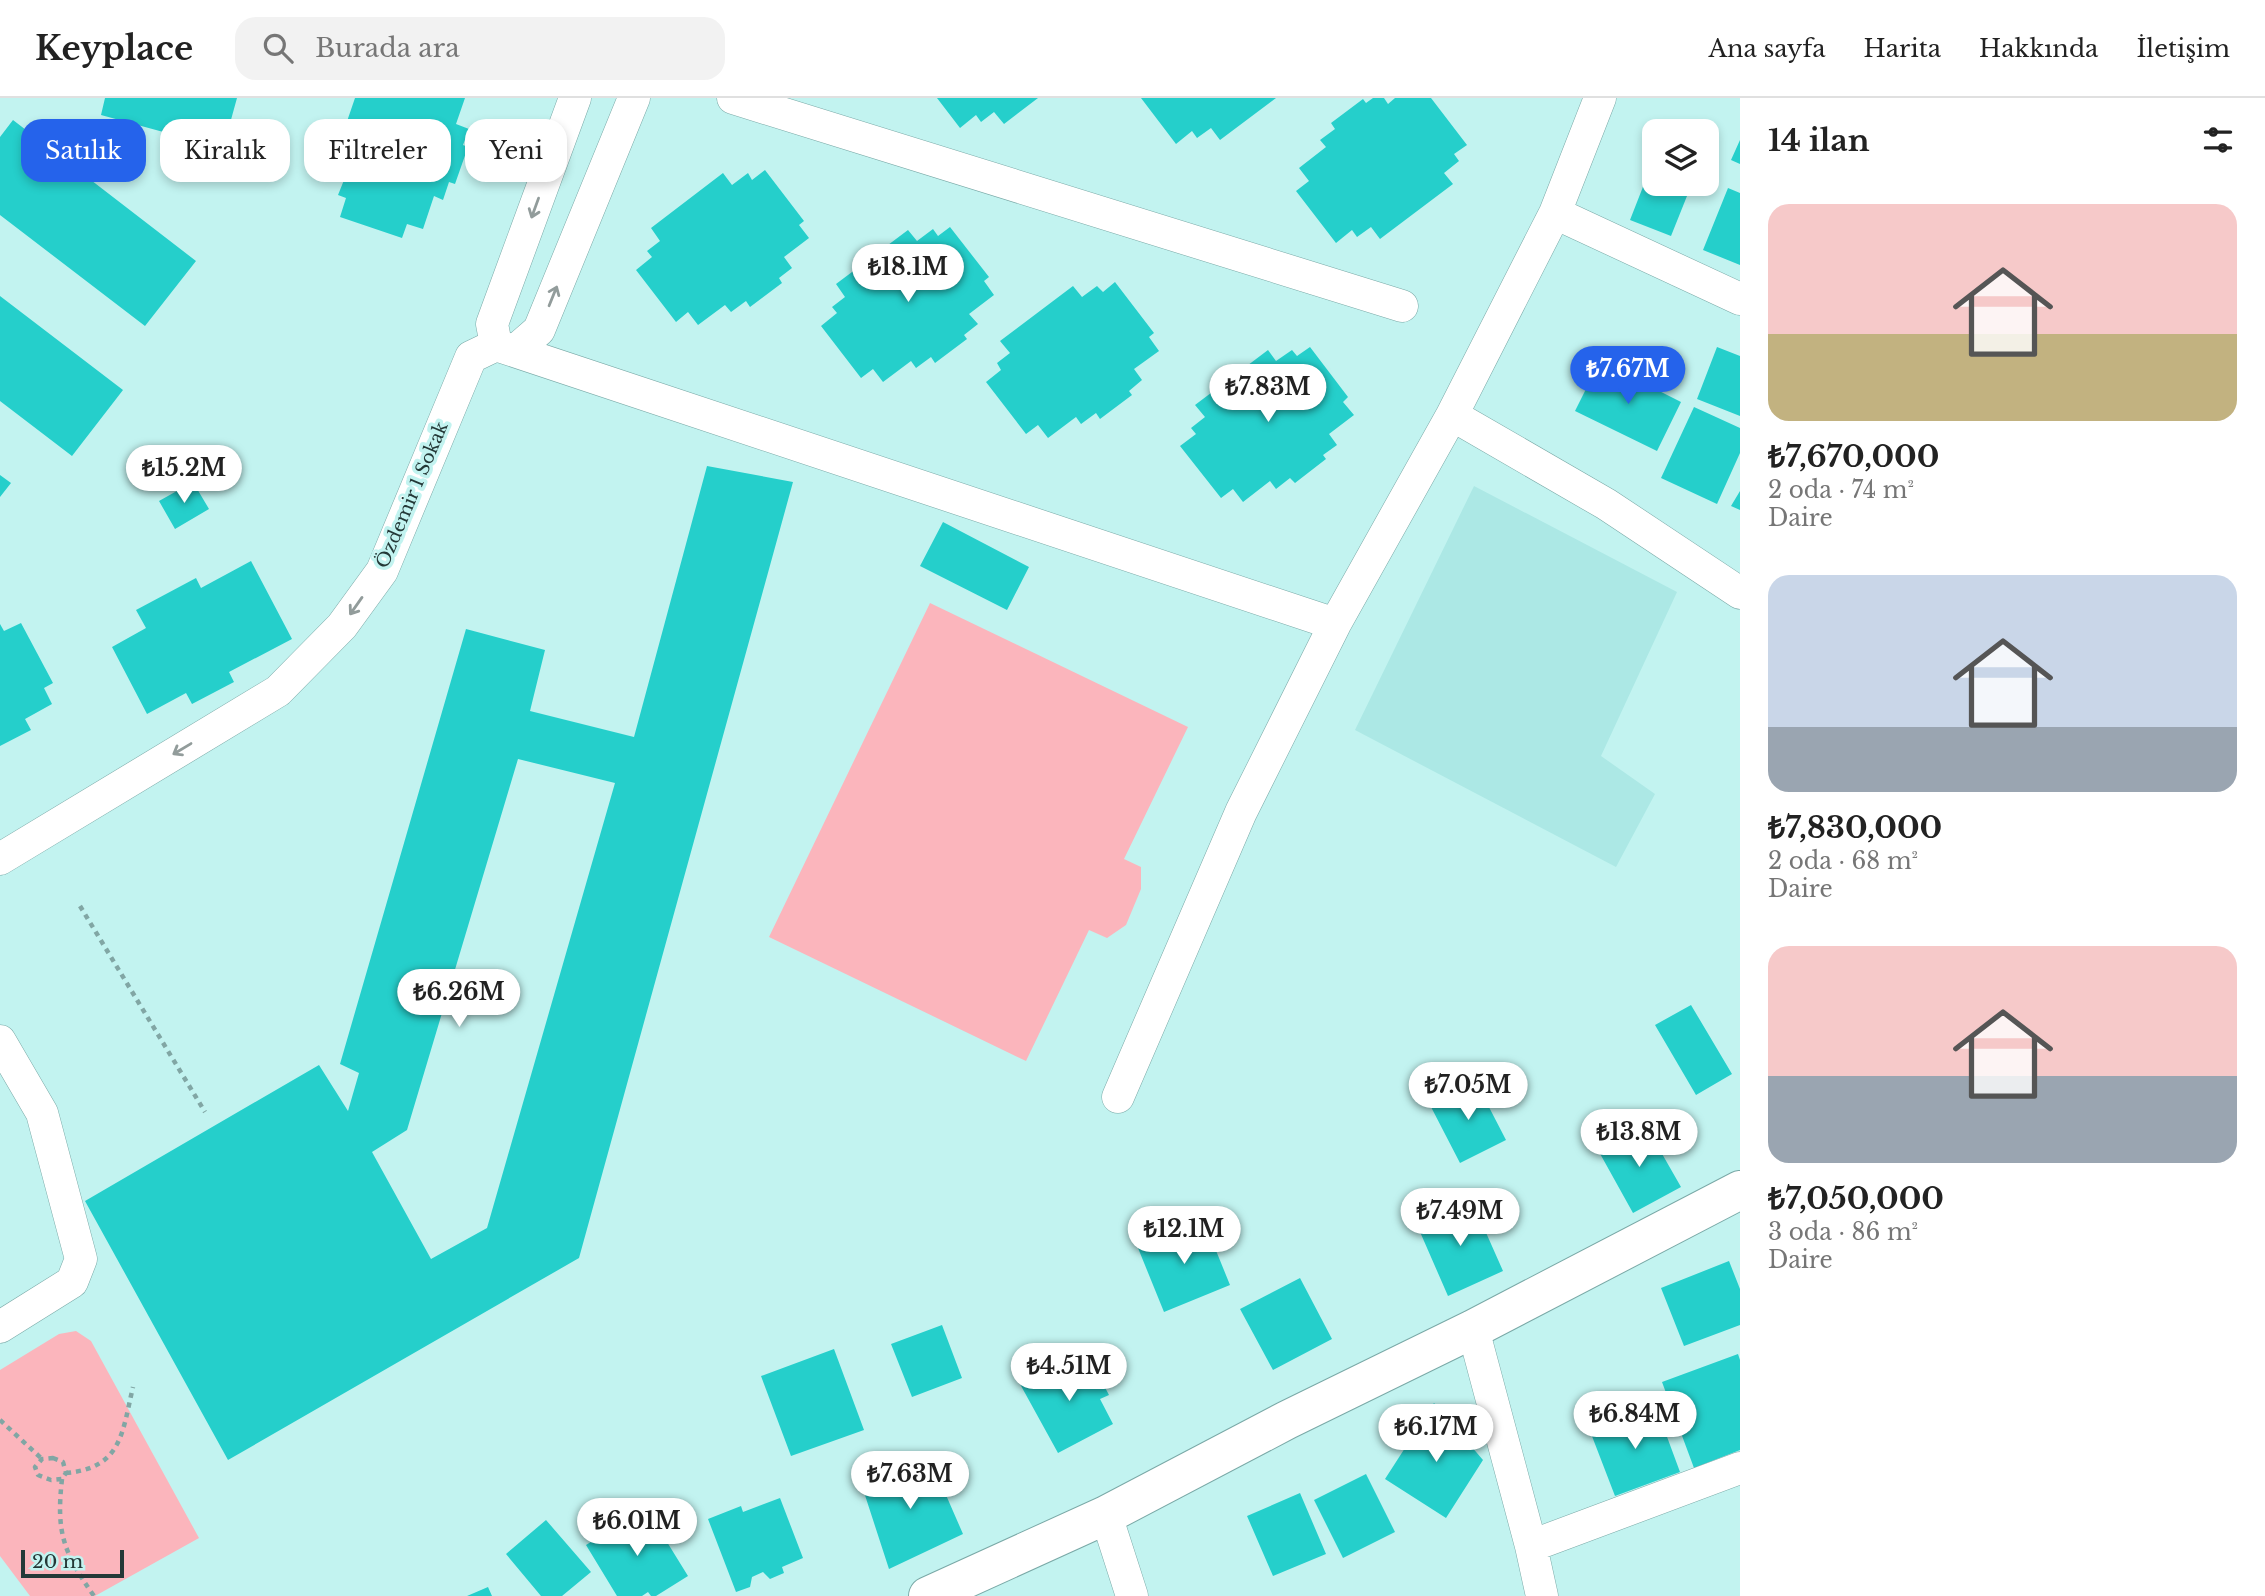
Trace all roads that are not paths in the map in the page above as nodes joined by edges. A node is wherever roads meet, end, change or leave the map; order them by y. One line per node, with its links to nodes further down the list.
1 (575, 98): 8 (street, one-way to 8)
2 (634, 98): 8 (street, Özdemir 1 Sokak, one-way to 2)
3 (733, 98): 7 (street)
4 (1600, 98): 5 (street)
5 (1555, 214): 6 (street); 9 (street)
6 (1740, 299)
7 (1402, 306)
8 (506, 348): 11 (street); 12 (street, Özdemir 1 Sokak, one-way to 12)
9 (1452, 415): 10 (street); 11 (street)
10 (1740, 593)
11 (1335, 624): 14 (street)
12 (0, 859)
13 (0, 1041): 16 (street)
14 (1118, 1097)
15 (1740, 1191): 17 (street)
16 (0, 1327)
17 (1473, 1329): 19 (street); 20 (street)
18 (1740, 1468): 20 (street)
19 (1106, 1515): 21 (street); 22 (street)
20 (1531, 1545): 23 (street)
21 (928, 1596)
22 (1132, 1596)
23 (1542, 1596)

